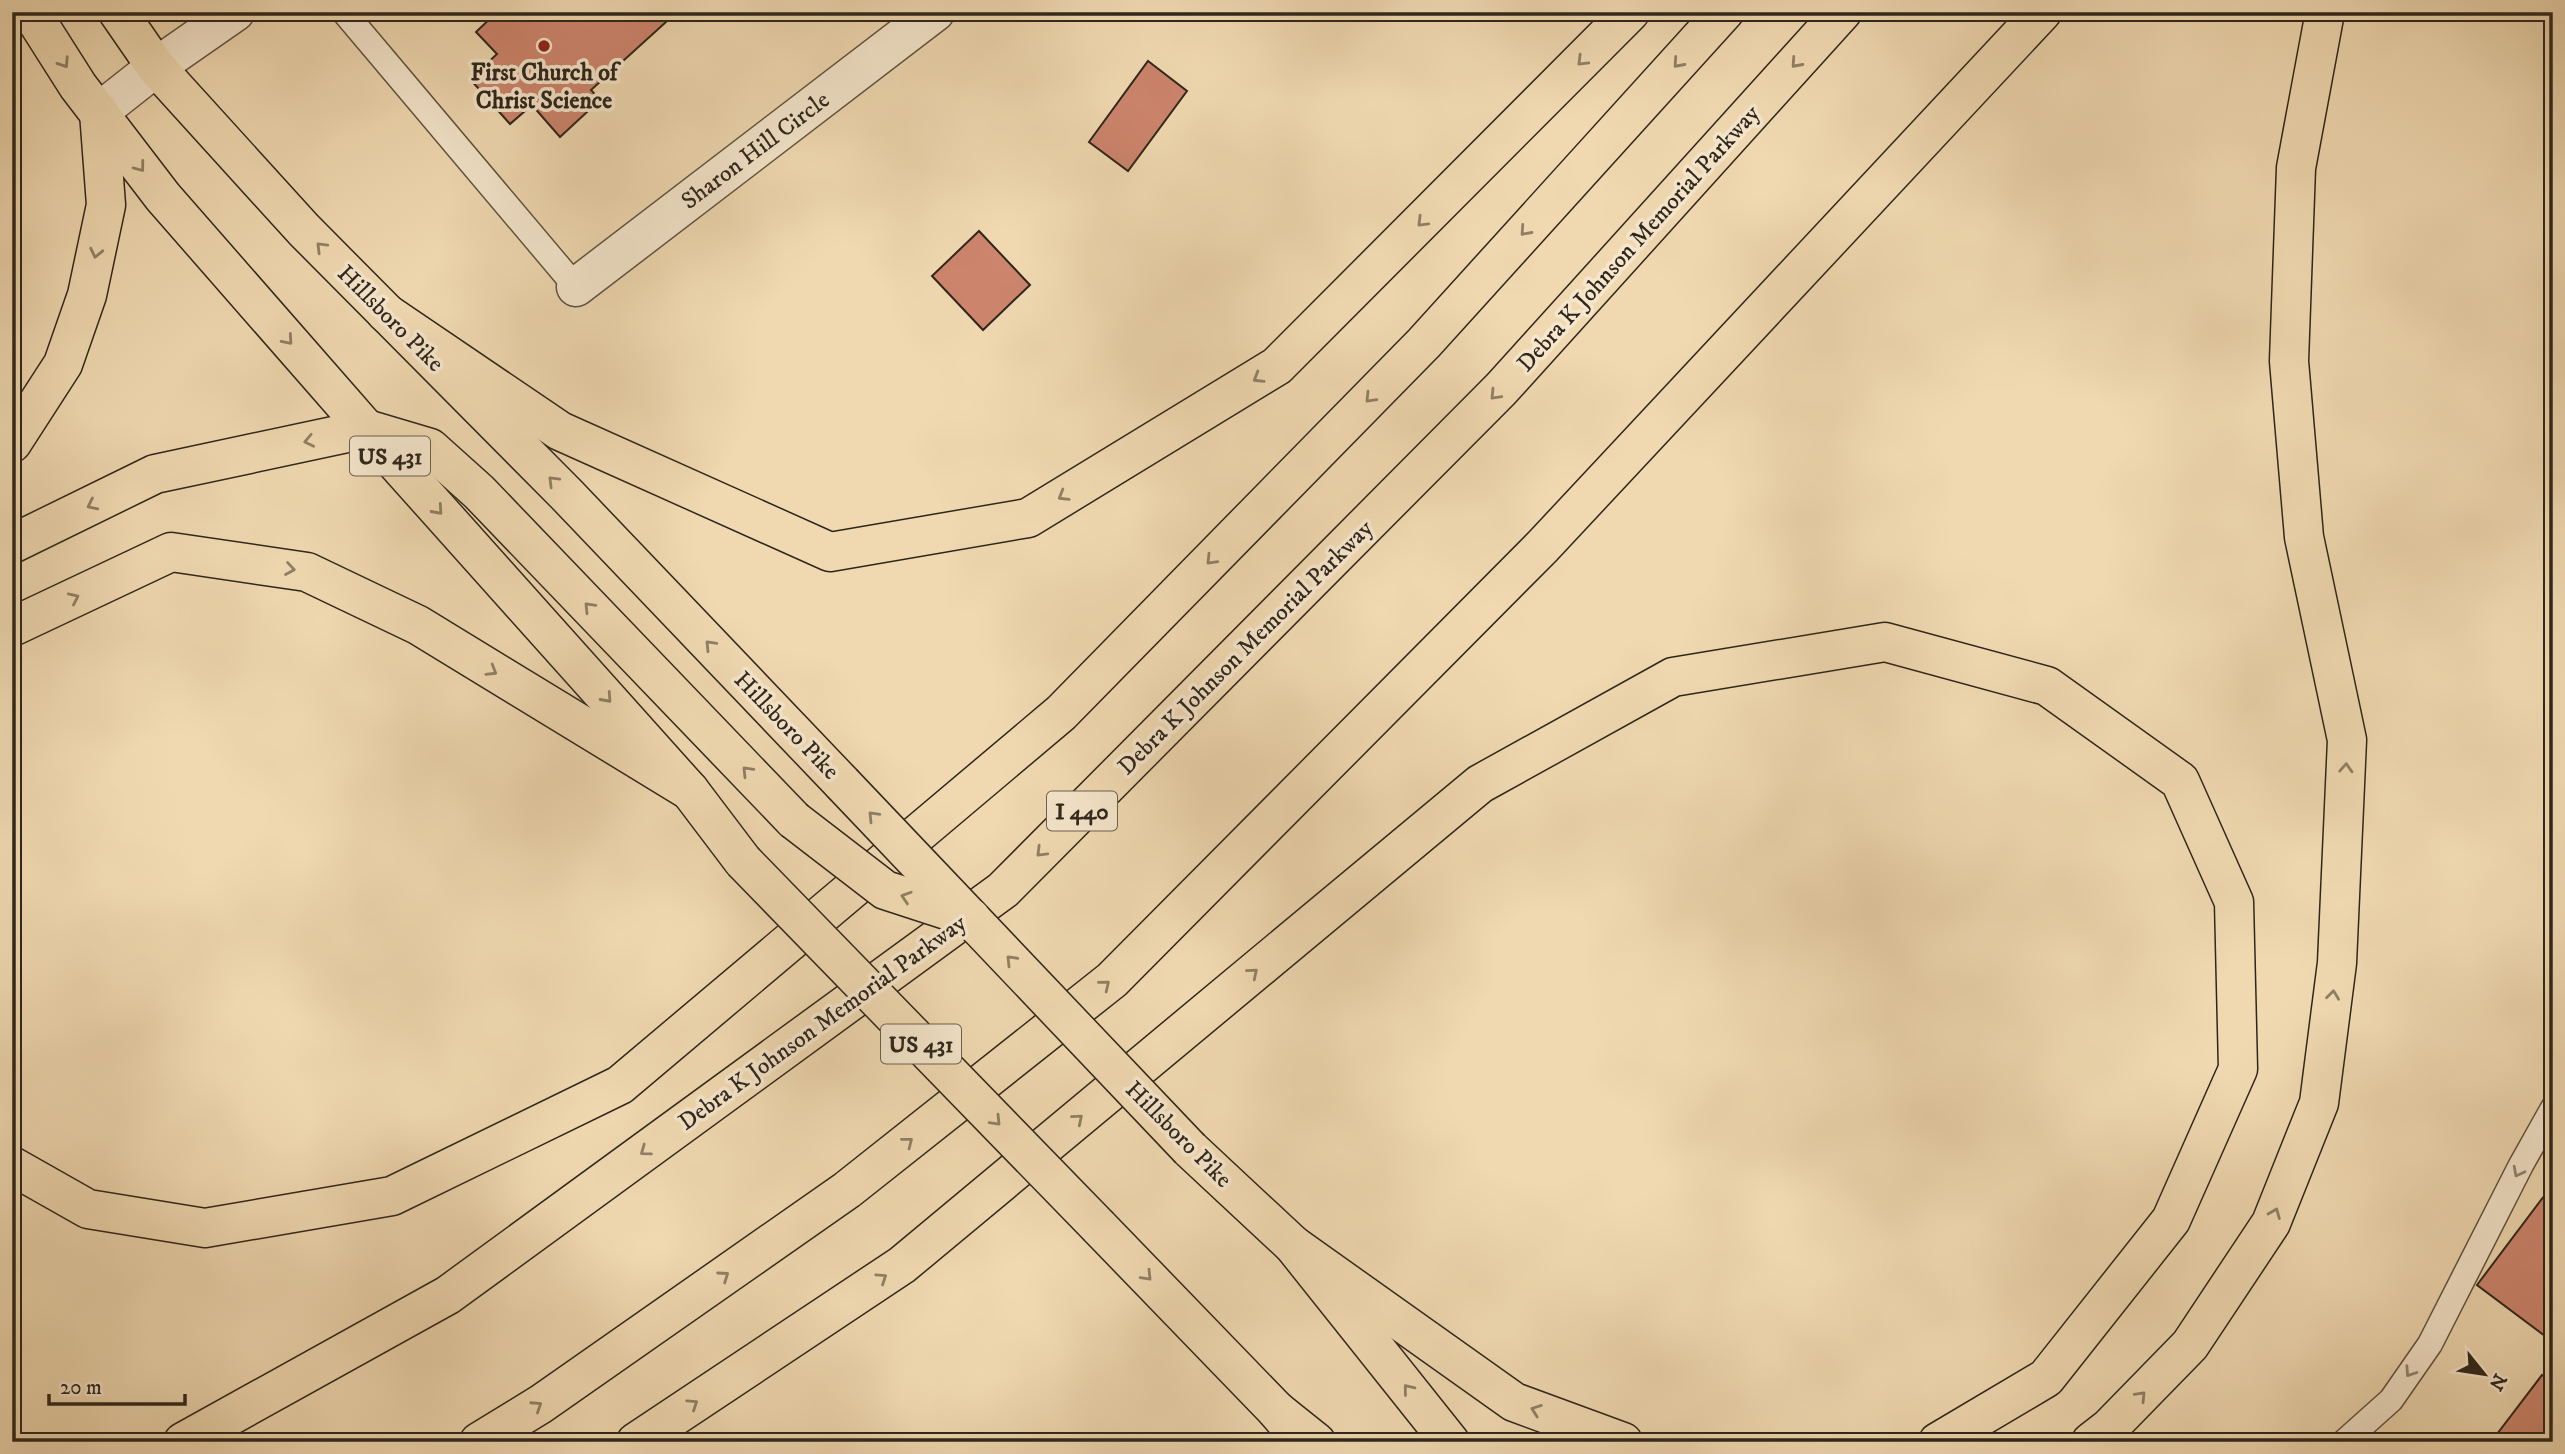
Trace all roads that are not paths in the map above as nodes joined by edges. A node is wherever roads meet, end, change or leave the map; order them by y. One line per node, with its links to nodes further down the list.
1 (31, 12): 12 (main road, US 431, one-way to 12)
2 (118, 12): 11 (main road, Hillsboro Pike)
3 (234, 12): 11 (street)
4 (344, 12): 13 (lane)
5 (935, 12): 13 (street, Sharon Hill Circle)
6 (1630, 12): 14 (main road, one-way to 14)
7 (1724, 12): 22 (main road, one-way to 22)
8 (1842, 12): 25 (main road, Debra K Johnson Memorial Parkway / I 440, one-way to 25)
9 (2042, 12): 26 (main road, one-way to 9)
10 (2325, 12): 33 (main road, one-way to 10)
11 (156, 68): 12 (street); 14 (main road, Hillsboro Pike, one-way to 11)
12 (99, 112): 15 (main road, US 431, one-way to 15); 16 (main road, one-way to 16)
13 (576, 287)
14 (386, 313): 20 (main road, Hillsboro Pike, one-way to 14, bridge)
15 (366, 429): 17 (main road, one-way to 17); 19 (main road, US 431, one-way to 19); 20 (main road, one-way to 15, bridge)
16 (12, 443)
17 (12, 544)
18 (12, 627): 19 (main road, one-way to 19)
19 (690, 791): 24 (main road, US 431, one-way to 24, bridge)
20 (971, 918): 23 (main road, Hillsboro Pike, one-way to 20, bridge)
21 (2552, 1112): 34 (lane, one-way to 34)
22 (12, 1166)
23 (1293, 1245): 30 (main road, Hillsboro Pike, one-way to 23); 31 (main road, one-way to 23)
24 (1276, 1410): 28 (main road, US 431); 29 (main road)
25 (183, 1442)
26 (479, 1442)
27 (636, 1442): 32 (main road, one-way to 32)
28 (1303, 1442)
29 (1316, 1442)
30 (1450, 1442)
31 (1623, 1442)
32 (1938, 1442)
33 (2091, 1442)
34 (2344, 1442)

